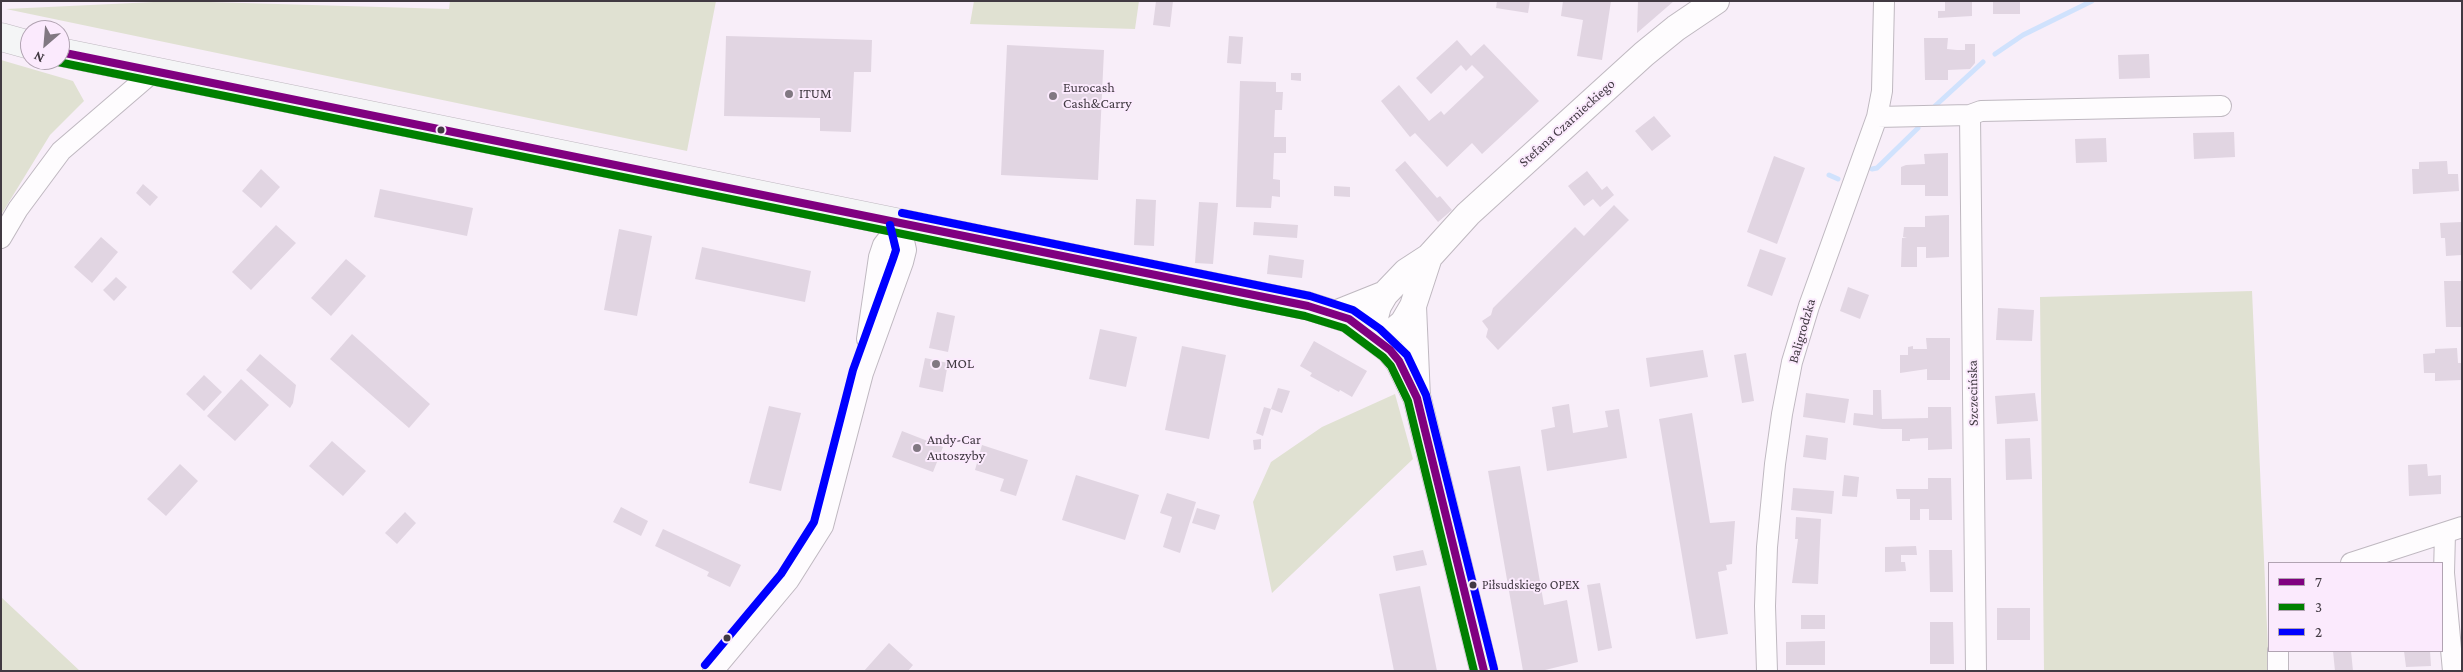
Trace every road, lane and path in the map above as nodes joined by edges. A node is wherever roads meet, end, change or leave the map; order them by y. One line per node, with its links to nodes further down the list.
1 (1716, 1): 12 (street, Stefana Czarnieckiego)
2 (1884, 1): 9 (street, Baligrodzka)
3 (1, 36): 4 (main road)
4 (20, 42)
5 (70, 54): 6 (main road)
6 (152, 72): 10 (main road); 11 (street)
7 (2221, 106): 8 (street)
8 (1970, 115): 9 (street); 24 (street, Szczecińska)
9 (1877, 117): 23 (street, Baligrodzka)
10 (908, 225): 15 (main road); 21 (street)
11 (1, 238)
12 (1429, 257): 13 (street, Stefana Czarnieckiego); 14 (street, Stefana Czarnieckiego)
13 (1385, 294): 15 (street, Stefana Czarnieckiego); 16 (street, Stefana Czarnieckiego)
14 (1413, 306): 16 (street, Stefana Czarnieckiego); 17 (street, Stefana Czarnieckiego)
15 (1335, 314): 16 (main road)
16 (1374, 337): 17 (main road)
17 (1417, 398): 22 (main road)
18 (2453, 530): 19 (street); 26 (street)
19 (2355, 562)
20 (2278, 652): 25 (street)
21 (713, 671)
22 (1484, 671)
23 (1767, 671)
24 (1976, 671)
25 (2278, 671)
26 (2453, 671)

